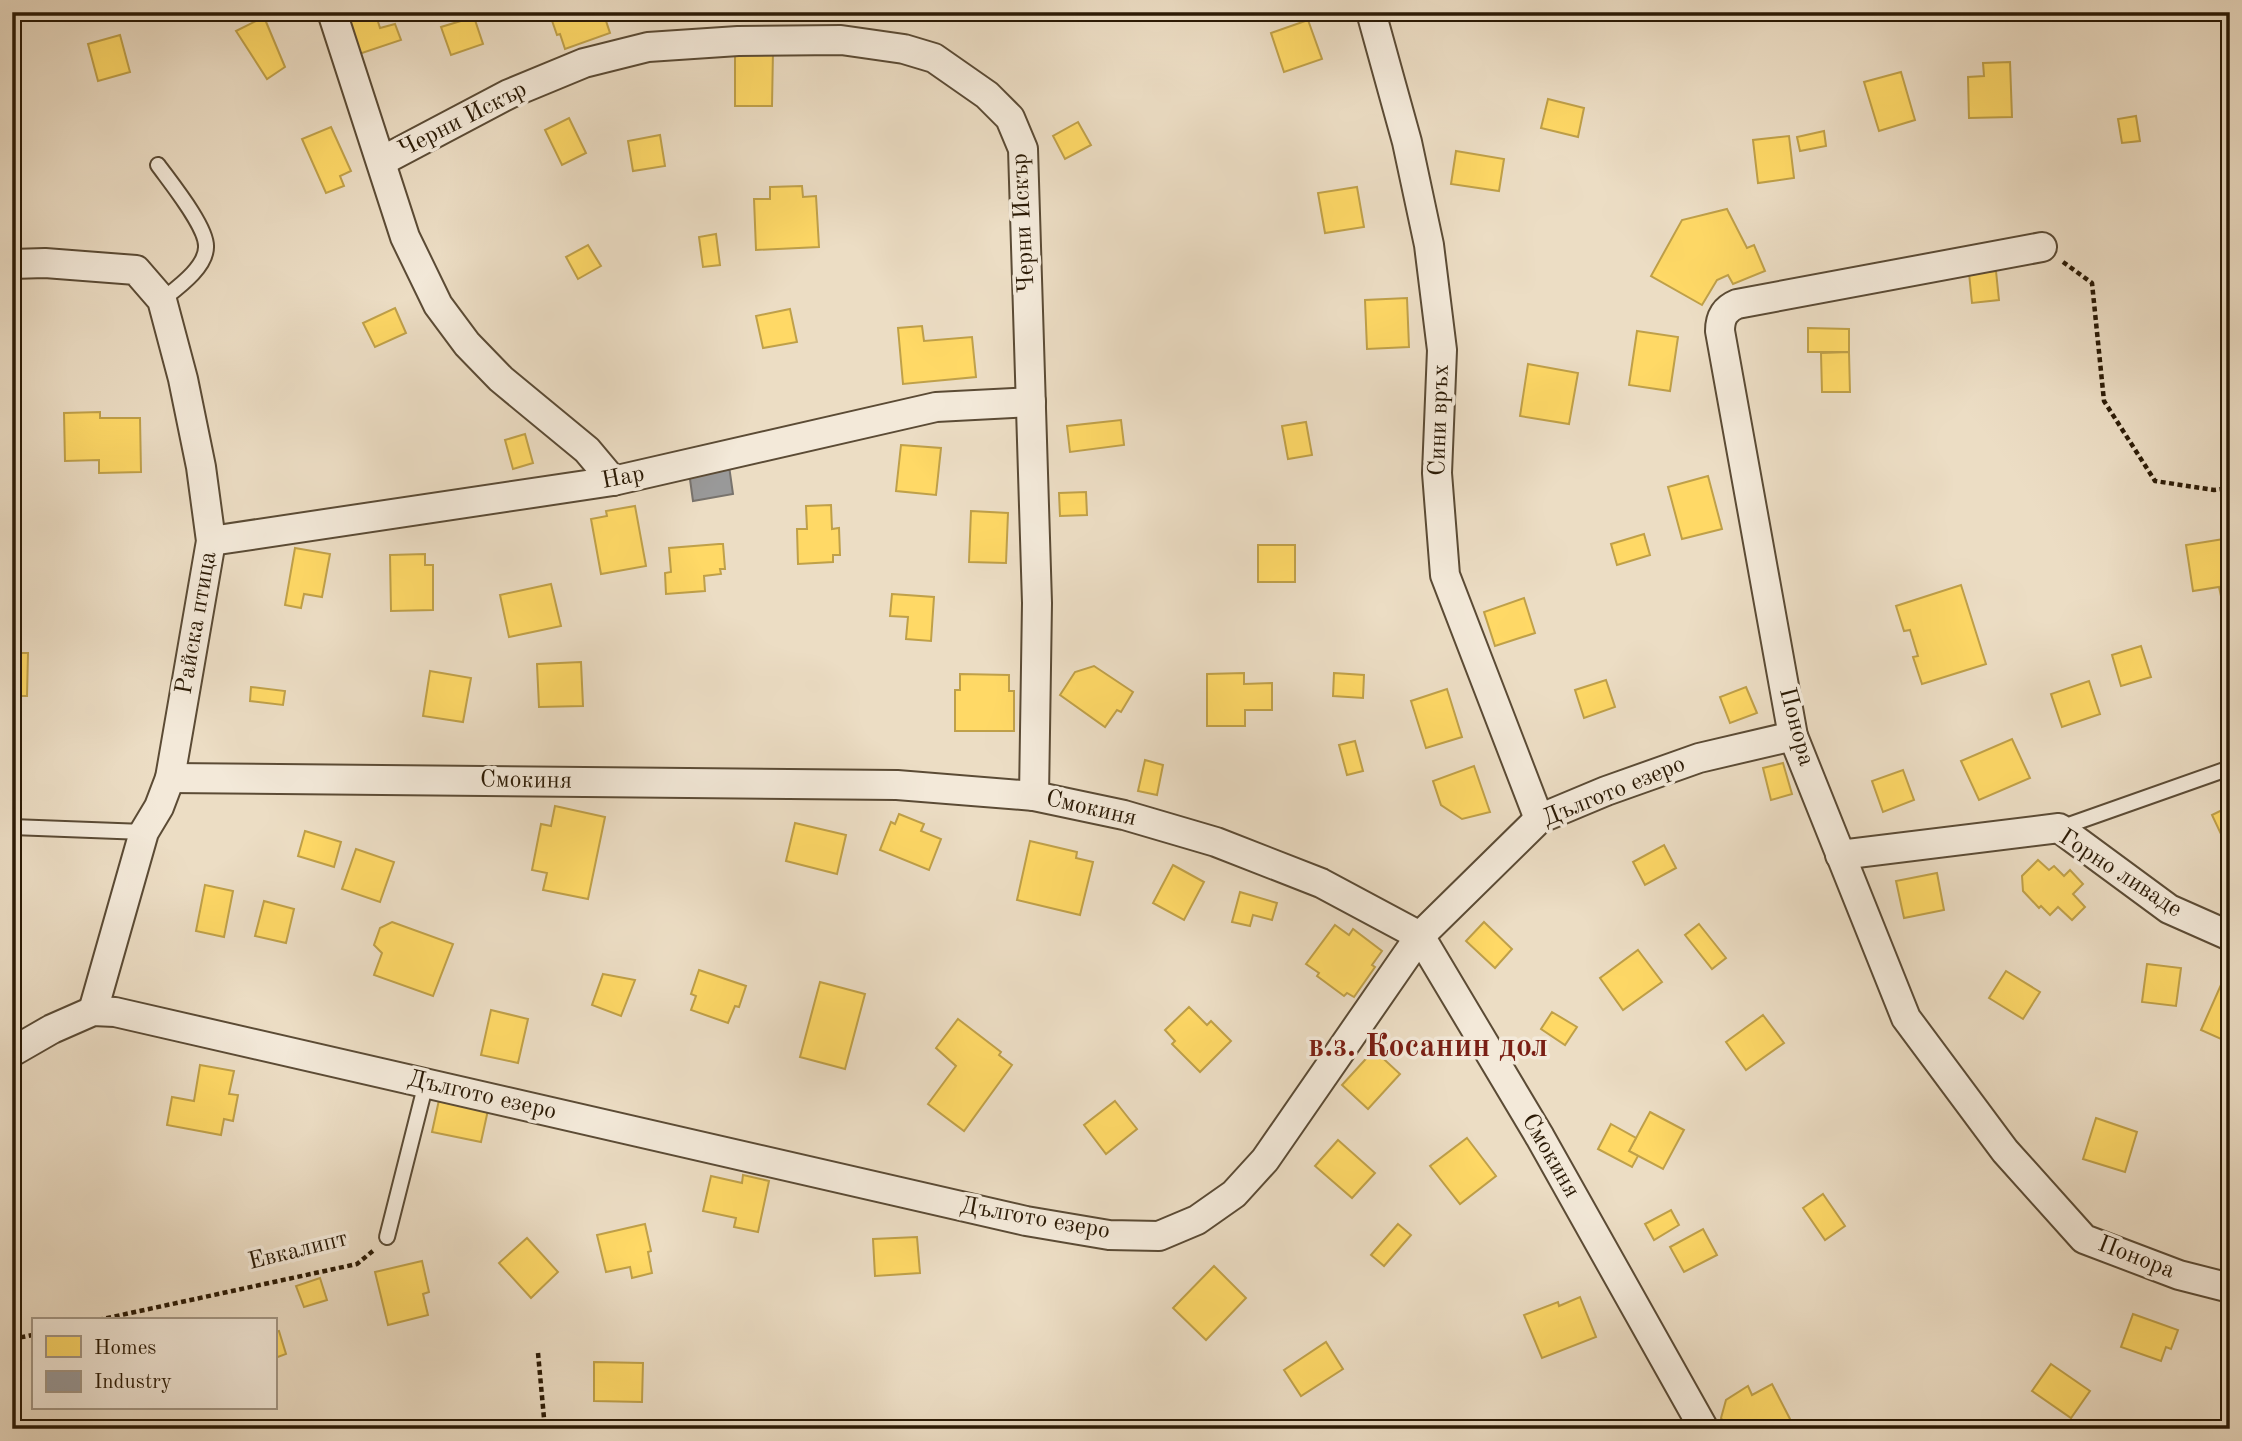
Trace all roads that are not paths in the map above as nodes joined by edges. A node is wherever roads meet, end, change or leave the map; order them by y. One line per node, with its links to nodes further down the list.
1 (332, 12): 3 (street)
2 (1371, 12): 15 (street, Сини връх)
3 (382, 161): 8 (street, Черни Искър); 9 (street)
4 (158, 165): 7 (lane)
5 (2042, 247): 11 (street, Понора)
6 (12, 264): 7 (street, Райска птица)
7 (162, 300): 10 (street, Райска птица)
8 (1031, 402): 9 (street, Нар); 14 (street, Черни Искър)
9 (612, 481): 10 (street, Нар)
10 (211, 541): 13 (street, Райска птица)
11 (1793, 736): 15 (street, Дългото езеро); 19 (street, Понора)
12 (2230, 768): 17 (lane)
13 (170, 778): 14 (street, Смокиня); 18 (street, Райска птица)
14 (1034, 796): 20 (street, Смокиня)
15 (1539, 819): 20 (street, Дългото езеро)
16 (12, 827): 18 (lane)
17 (2059, 828): 19 (street, Горно ливаде); 21 (street, Горно ливаде)
18 (144, 832): 22 (street, Райска птица)
19 (1840, 855): 26 (street, Понора)
20 (1420, 936): 24 (street, Дългото езеро); 27 (street, Смокиня)
21 (2230, 936)
22 (93, 1011): 23 (street); 24 (street, Дългото езеро)
23 (12, 1052)
24 (426, 1083): 25 (lane)
25 (387, 1237)
26 (2230, 1288)
27 (1704, 1429)

